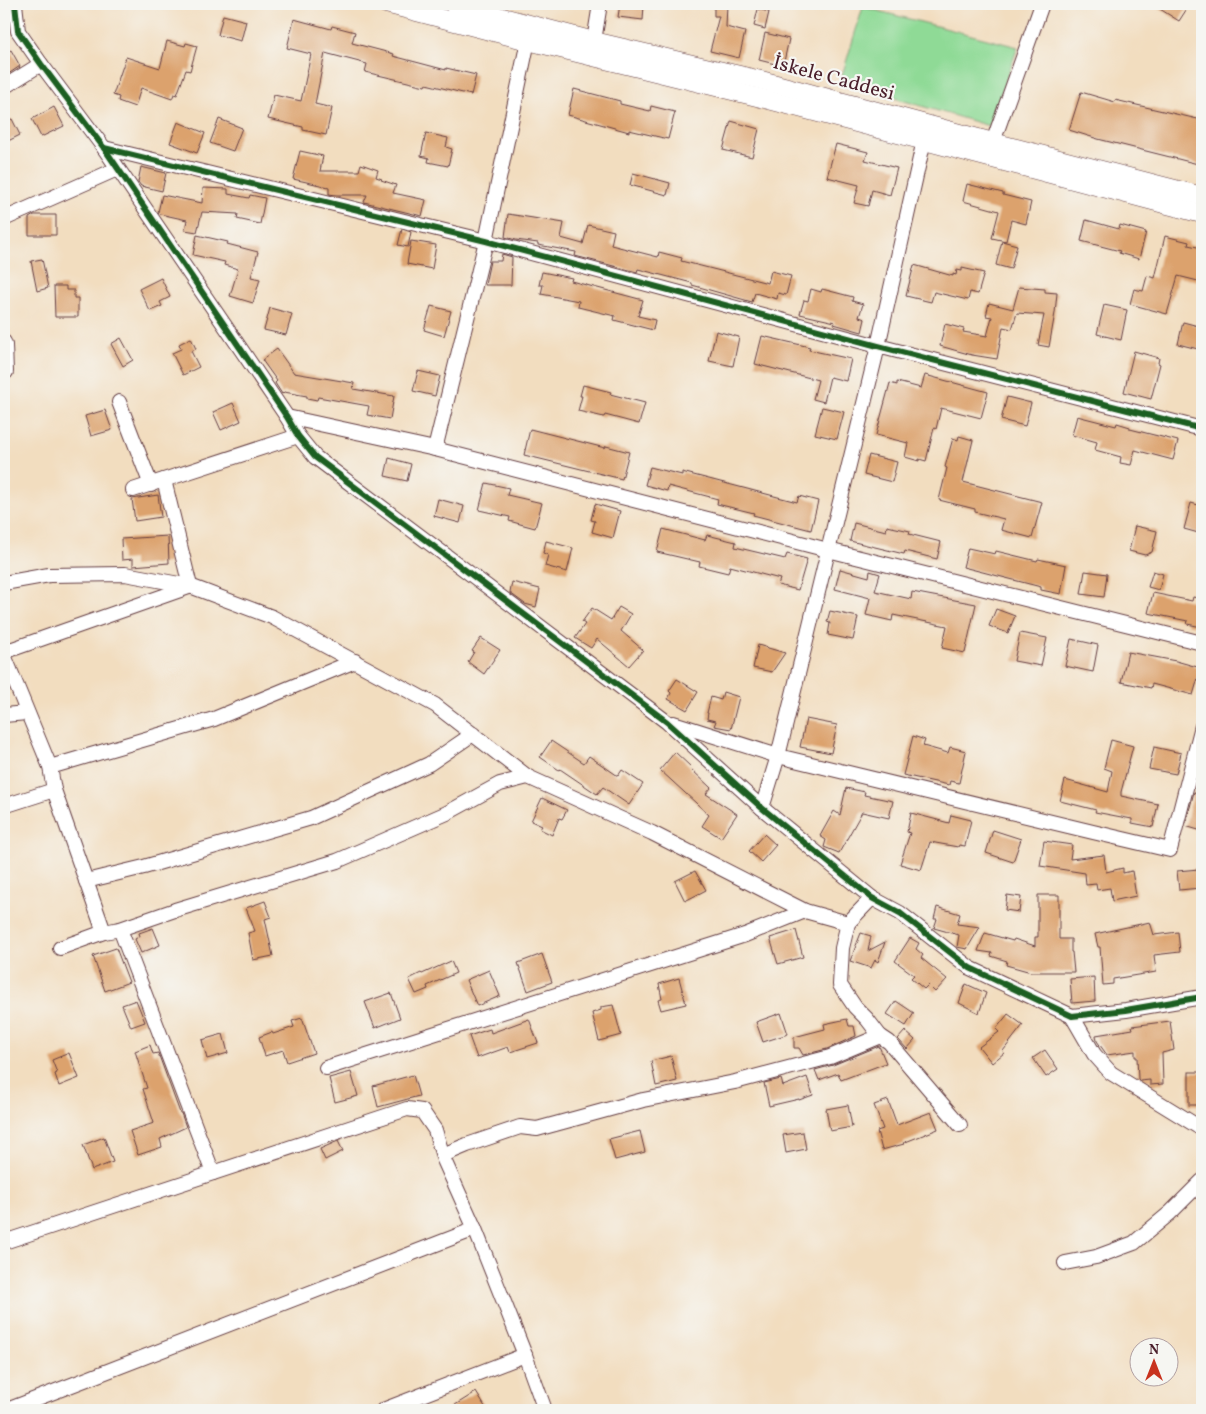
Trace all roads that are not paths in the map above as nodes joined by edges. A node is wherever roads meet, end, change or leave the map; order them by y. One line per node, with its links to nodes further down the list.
1 (15, 4): 8 (street)
2 (386, 4): 6 (main road)
3 (453, 4): 6 (main road, İskele Caddesi)
4 (600, 4): 7 (street)
5 (1042, 4): 11 (street)
6 (530, 33): 7 (main road, İskele Caddesi); 10 (main road); 17 (street)
7 (594, 41): 10 (main road, İskele Caddesi)
8 (41, 64): 9 (street); 12 (street)
9 (4, 87)
10 (925, 133): 11 (main road, İskele Caddesi); 15 (main road); 19 (street)
11 (993, 142): 14 (main road, İskele Caddesi)
12 (104, 148): 13 (street); 17 (street)
13 (117, 169): 16 (street); 22 (street)
14 (1202, 196)
15 (1202, 214)
16 (4, 219)
17 (486, 241): 19 (street); 25 (street)
18 (4, 342): 20 (street)
19 (878, 346): 23 (street); 28 (street)
20 (6, 372)
21 (119, 402): 26 (street)
22 (288, 417): 24 (street); 25 (street)
23 (1202, 429)
24 (298, 436): 26 (street); 36 (street)
25 (435, 449): 28 (street)
26 (158, 482): 27 (street); 30 (street)
27 (133, 490)
28 (828, 550): 31 (street); 39 (street)
29 (4, 583): 30 (street)
30 (190, 586): 32 (street); 33 (street)
31 (1202, 643)
32 (4, 653): 34 (street)
33 (355, 662): 38 (street); 40 (street)
34 (27, 713): 35 (street); 40 (street)
35 (4, 715)
36 (667, 722): 39 (street); 44 (street)
37 (1202, 726): 39 (street)
38 (473, 734): 41 (street); 45 (street)
39 (778, 756): 44 (street)
40 (50, 767): 42 (street)
41 (528, 777): 47 (street); 49 (street)
42 (54, 790): 43 (street); 45 (street)
43 (4, 806)
44 (762, 808): 46 (street)
45 (86, 881): 50 (street)
46 (872, 898): 48 (street); 53 (street)
47 (806, 912): 48 (street); 55 (street)
48 (848, 923): 54 (street)
49 (120, 929): 50 (street); 59 (street)
50 (104, 932): 51 (street)
51 (60, 948)
52 (1202, 997): 53 (street)
53 (1072, 1016): 57 (street)
54 (880, 1036): 56 (street); 58 (street)
55 (326, 1068)
56 (960, 1125)
57 (1202, 1129)
58 (443, 1155): 59 (street); 61 (street)
59 (213, 1173): 62 (street)
60 (1202, 1181): 63 (street)
61 (475, 1229): 64 (street); 65 (street)
62 (4, 1242)
63 (1065, 1263)
64 (525, 1354): 66 (street); 67 (street)
65 (7, 1410)
66 (383, 1410)
67 (545, 1410)

